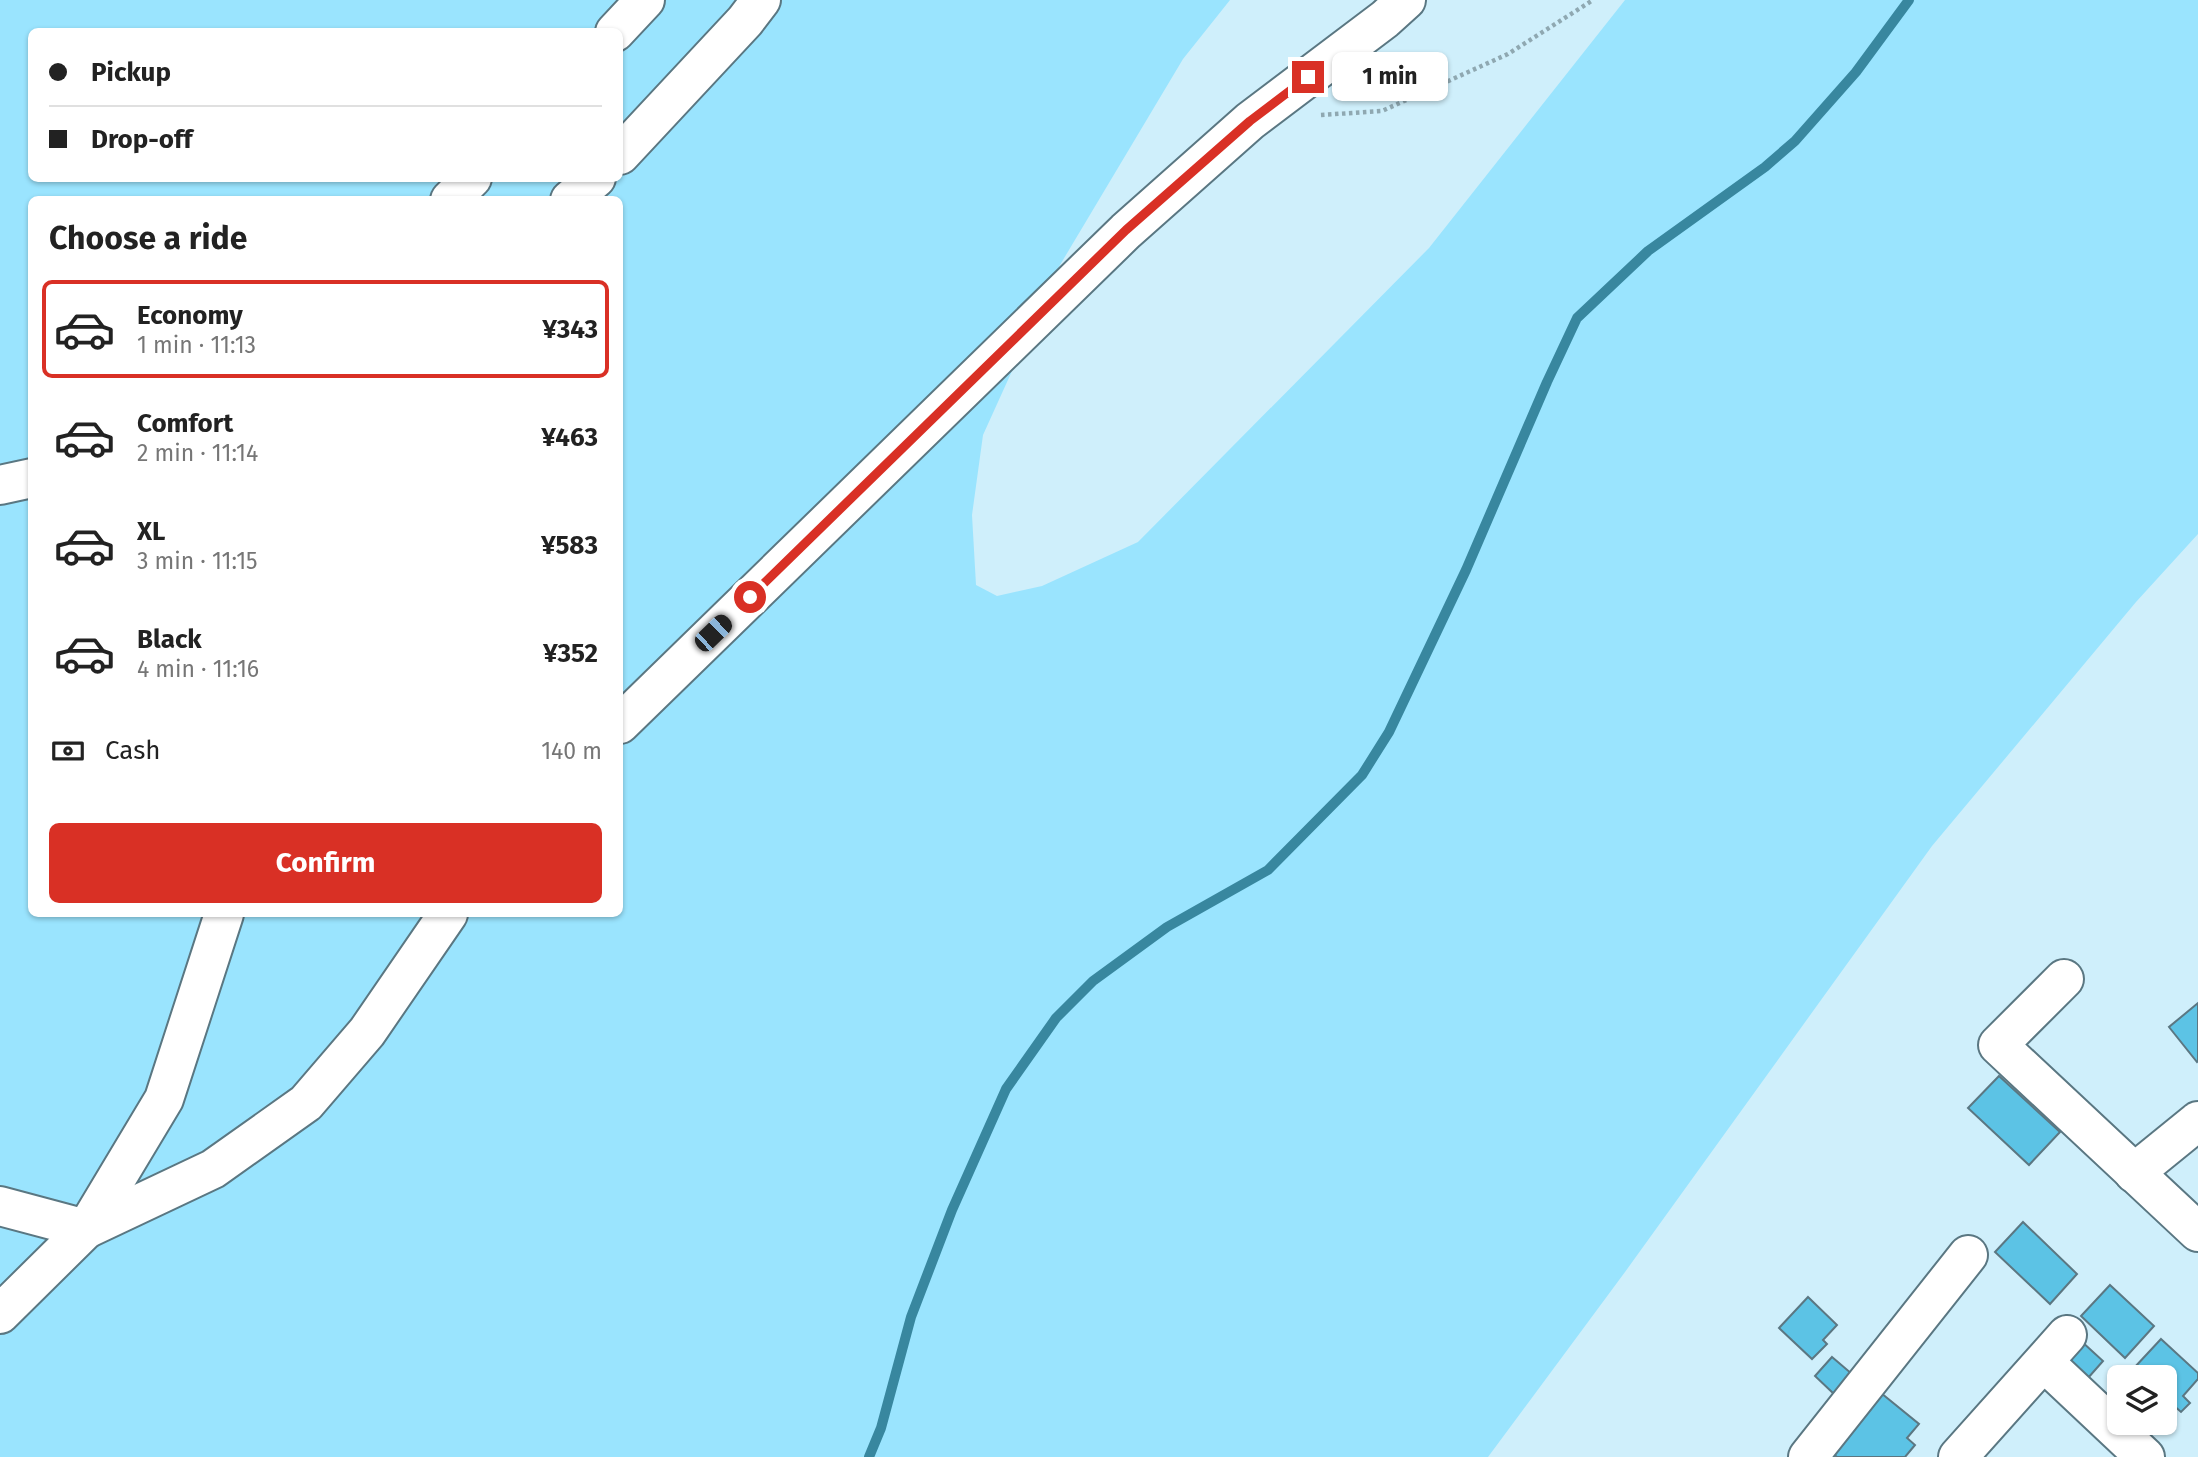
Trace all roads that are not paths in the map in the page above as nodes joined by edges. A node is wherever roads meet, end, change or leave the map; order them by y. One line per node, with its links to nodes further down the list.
1 (645, 0): 4 (street)
2 (761, 0): 5 (street)
3 (1406, 0): 12 (street)
4 (619, 28)
5 (623, 152)
6 (468, 182): 8 (street)
7 (591, 182): 9 (street)
8 (454, 196)
9 (575, 196)
10 (28, 479): 11 (street)
11 (0, 485)
12 (623, 721)
13 (223, 917): 19 (street)
14 (446, 917): 19 (street)
15 (2064, 979): 17 (street)
16 (2198, 1121): 17 (street)
17 (2134, 1173): 20 (street)
18 (0, 1206): 19 (street)
19 (86, 1229): 22 (street)
20 (2198, 1232)
21 (1968, 1255): 23 (street)
22 (0, 1314)
23 (1808, 1457)
24 (1958, 1457): 25 (street)
25 (2145, 1457)

